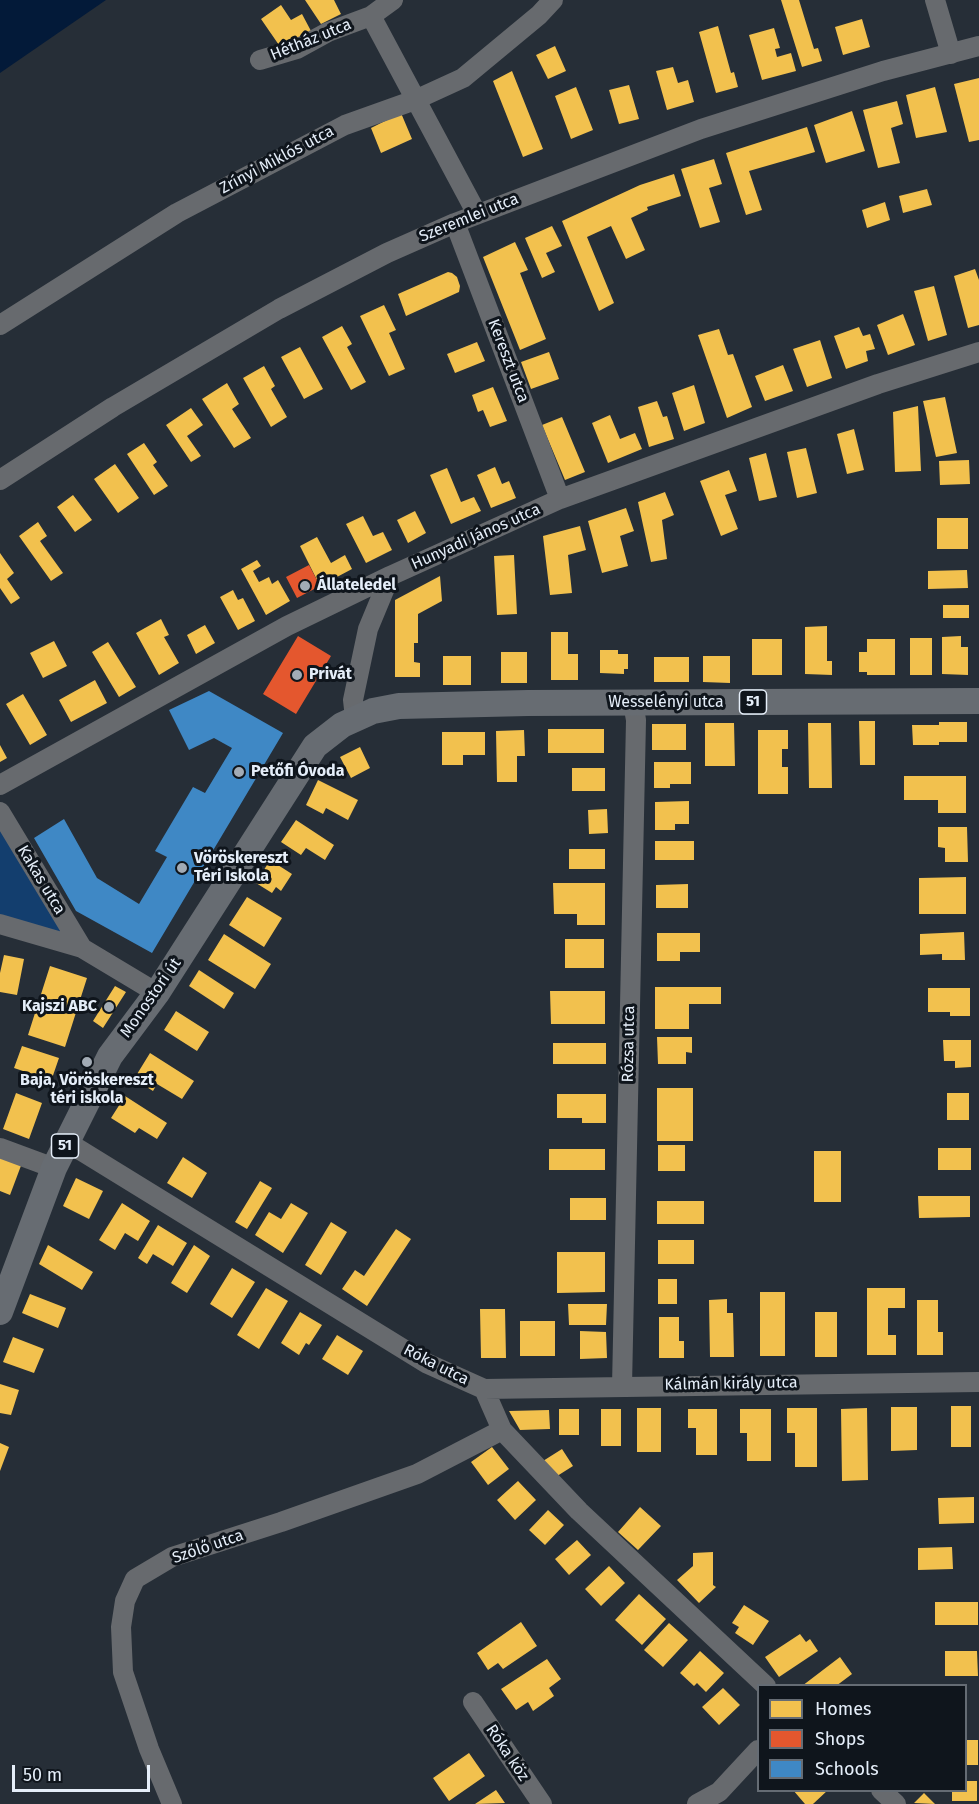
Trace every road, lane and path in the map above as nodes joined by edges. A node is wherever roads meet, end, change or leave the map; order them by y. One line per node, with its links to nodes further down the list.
1 (393, 0): 4 (street, Hétház utca)
2 (553, 0): 8 (street, Zrínyi Miklós utca)
3 (935, 0): 6 (street)
4 (371, 16): 7 (street, Hétház utca); 8 (street)
5 (979, 46): 6 (street, Szeremlei utca)
6 (951, 54): 9 (street, Szeremlei utca)
7 (260, 60)
8 (415, 100): 9 (street); 11 (street, Zrínyi Miklós utca)
9 (477, 214): 10 (street, Szeremlei utca)
10 (455, 223): 13 (street, Szeremlei utca); 14 (street, Kereszt utca)
11 (0, 325)
12 (979, 352): 14 (street, Hunyadi János utca)
13 (0, 480)
14 (560, 499): 15 (street, Hunyadi János utca)
15 (390, 576): 18 (street); 19 (street, Hunyadi János utca)
16 (979, 701): 17 (main road, Wesselényi utca / 51)
17 (633, 703): 18 (main road, Wesselényi utca / 51); 29 (street, Rózsa utca)
18 (355, 718): 23 (main road, Monostori út / 51)
19 (0, 785)
20 (0, 812): 22 (street, Kakas utca)
21 (0, 924): 22 (street)
22 (82, 948): 23 (street)
23 (157, 993): 24 (main road, Monostori út / 51)
24 (67, 1142): 26 (main road, Monostori út / 51); 30 (street, Róka utca)
25 (0, 1148): 26 (street)
26 (54, 1168): 27 (main road, Monostori út / 51)
27 (0, 1312)
28 (979, 1382): 29 (street, Kálmán király utca)
29 (622, 1386): 30 (street, Kálmán király utca)
30 (484, 1389): 31 (street, Róka utca)
31 (502, 1430): 32 (street, Róka utca); 36 (street, Szőlő utca)
32 (764, 1684)
33 (473, 1702): 37 (street, Róka köz)
34 (757, 1752): 38 (street)
35 (882, 1792): 39 (street)
36 (172, 1804)
37 (542, 1804)
38 (697, 1804)
39 (896, 1804)

